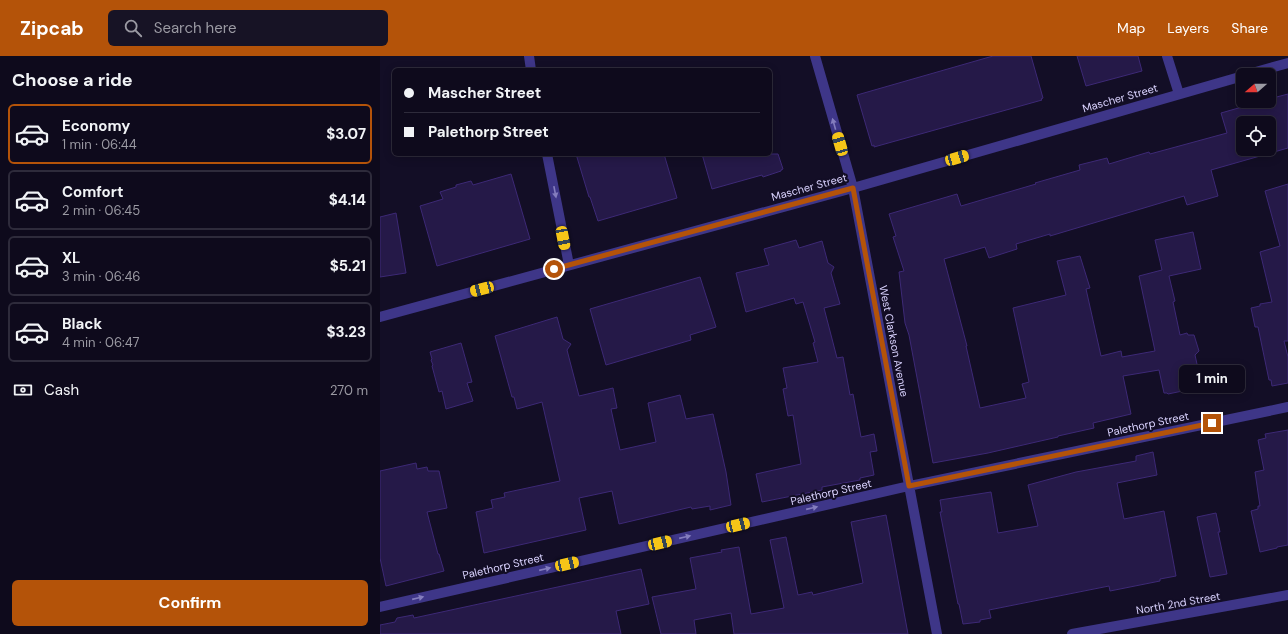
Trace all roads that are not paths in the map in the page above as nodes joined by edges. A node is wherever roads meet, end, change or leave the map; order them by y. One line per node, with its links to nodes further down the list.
1 (529, 56): 5 (street)
2 (815, 56): 10 (street, West Clarkson Avenue, one-way to 2)
3 (1166, 56): 8 (street)
4 (1287, 66): 6 (street, Mascher Street)
5 (531, 68)
6 (1276, 68)
7 (1236, 77): 8 (street, Mascher Street)
8 (1179, 94): 10 (street, Mascher Street)
9 (547, 156): 11 (street, one-way to 11)
10 (853, 188): 11 (street, Mascher Street); 14 (street, West Clarkson Avenue)
11 (569, 266): 12 (street, Mascher Street)
12 (380, 317)
13 (1288, 407): 14 (street, Palethorp Street)
14 (909, 486): 16 (street, Palethorp Street, one-way to 14); 17 (street, West Clarkson Avenue)
15 (1288, 595): 18 (street, North 2nd Street)
16 (380, 607)
17 (937, 634)
18 (1072, 634)

